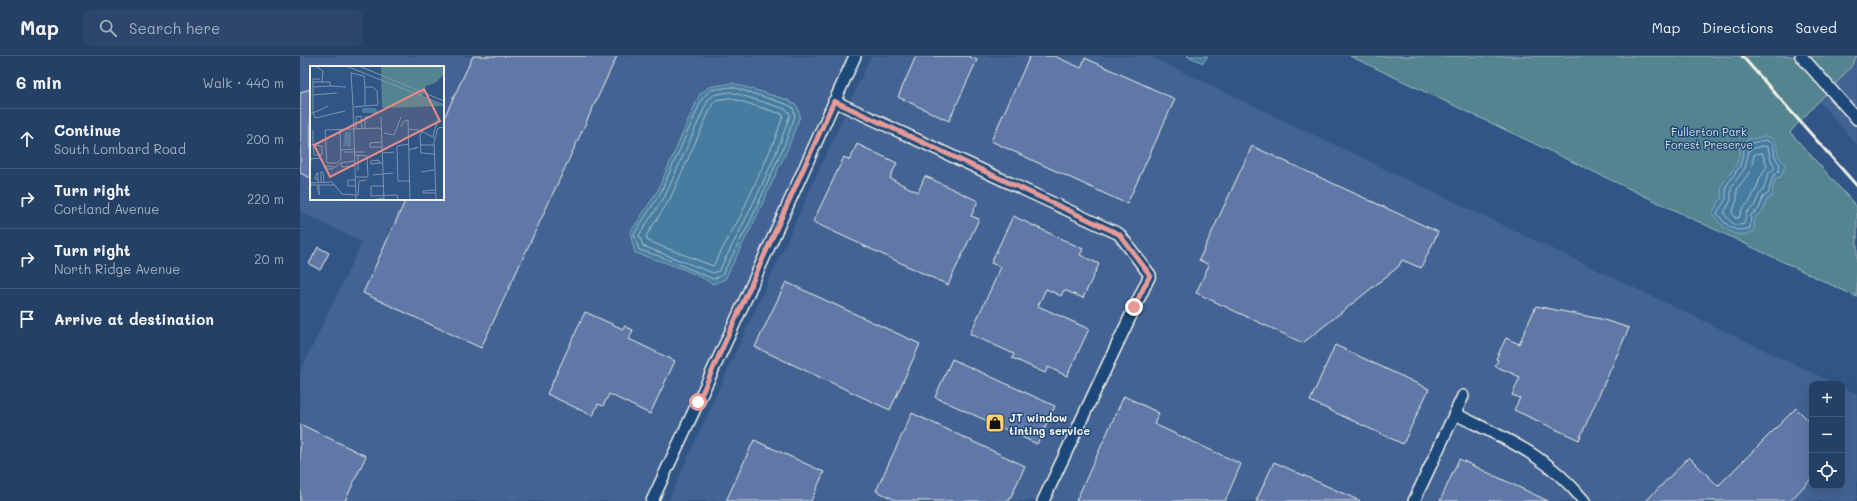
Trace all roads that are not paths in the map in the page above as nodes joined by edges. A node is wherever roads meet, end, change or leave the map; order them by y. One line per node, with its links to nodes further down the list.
1 (855, 56): 3 (street)
2 (1801, 56): 4 (street)
3 (834, 101): 7 (street); 8 (street)
4 (1857, 119)
5 (1464, 396): 6 (street)
6 (1455, 414): 9 (street); 10 (street)
7 (652, 501)
8 (1043, 501)
9 (1414, 501)
10 (1584, 501)

